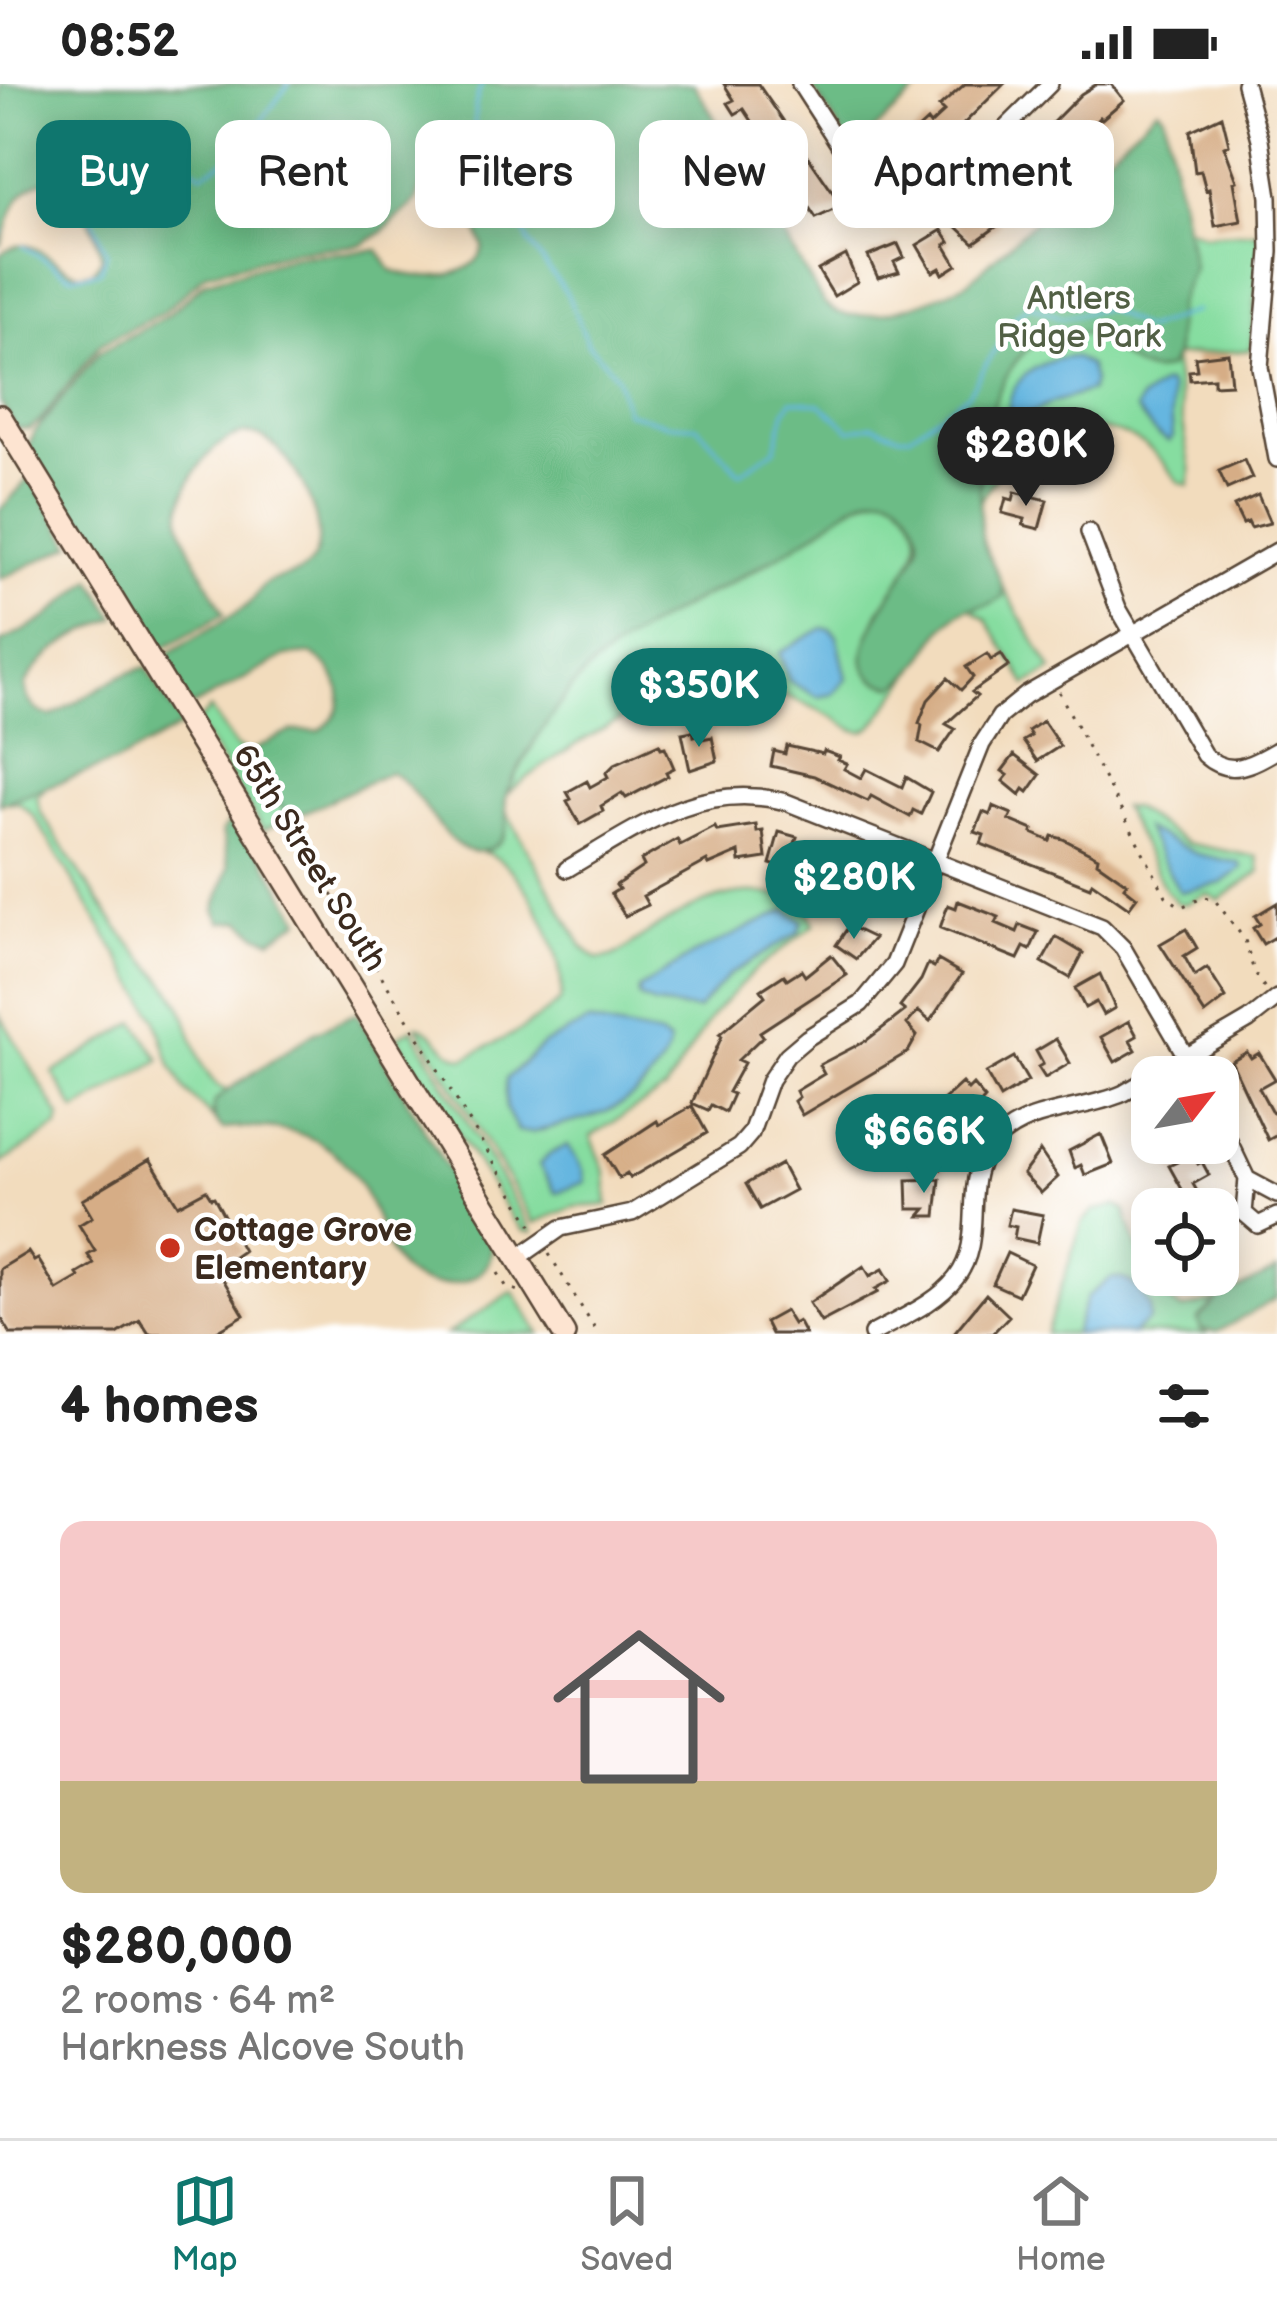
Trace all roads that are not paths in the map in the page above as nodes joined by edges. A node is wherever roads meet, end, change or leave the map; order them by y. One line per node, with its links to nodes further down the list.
1 (800, 84): 2 (street)
2 (1050, 84)
3 (1245, 84): 5 (street)
4 (0, 416): 19 (street, 65th Street South)
5 (1277, 459)
6 (1089, 532): 8 (street)
7 (1277, 551): 8 (street)
8 (1132, 634): 9 (street); 10 (street)
9 (1277, 750)
10 (936, 860): 11 (street); 13 (street); 19 (street)
11 (567, 869)
12 (1273, 995): 13 (street)
13 (1186, 1056)
14 (1131, 1088): 21 (street)
15 (1239, 1161): 16 (street)
16 (1247, 1178): 17 (street); 18 (street)
17 (1277, 1195)
18 (1277, 1216)
19 (518, 1258): 20 (street, 65th Street South)
20 (564, 1334)
21 (872, 1334)

